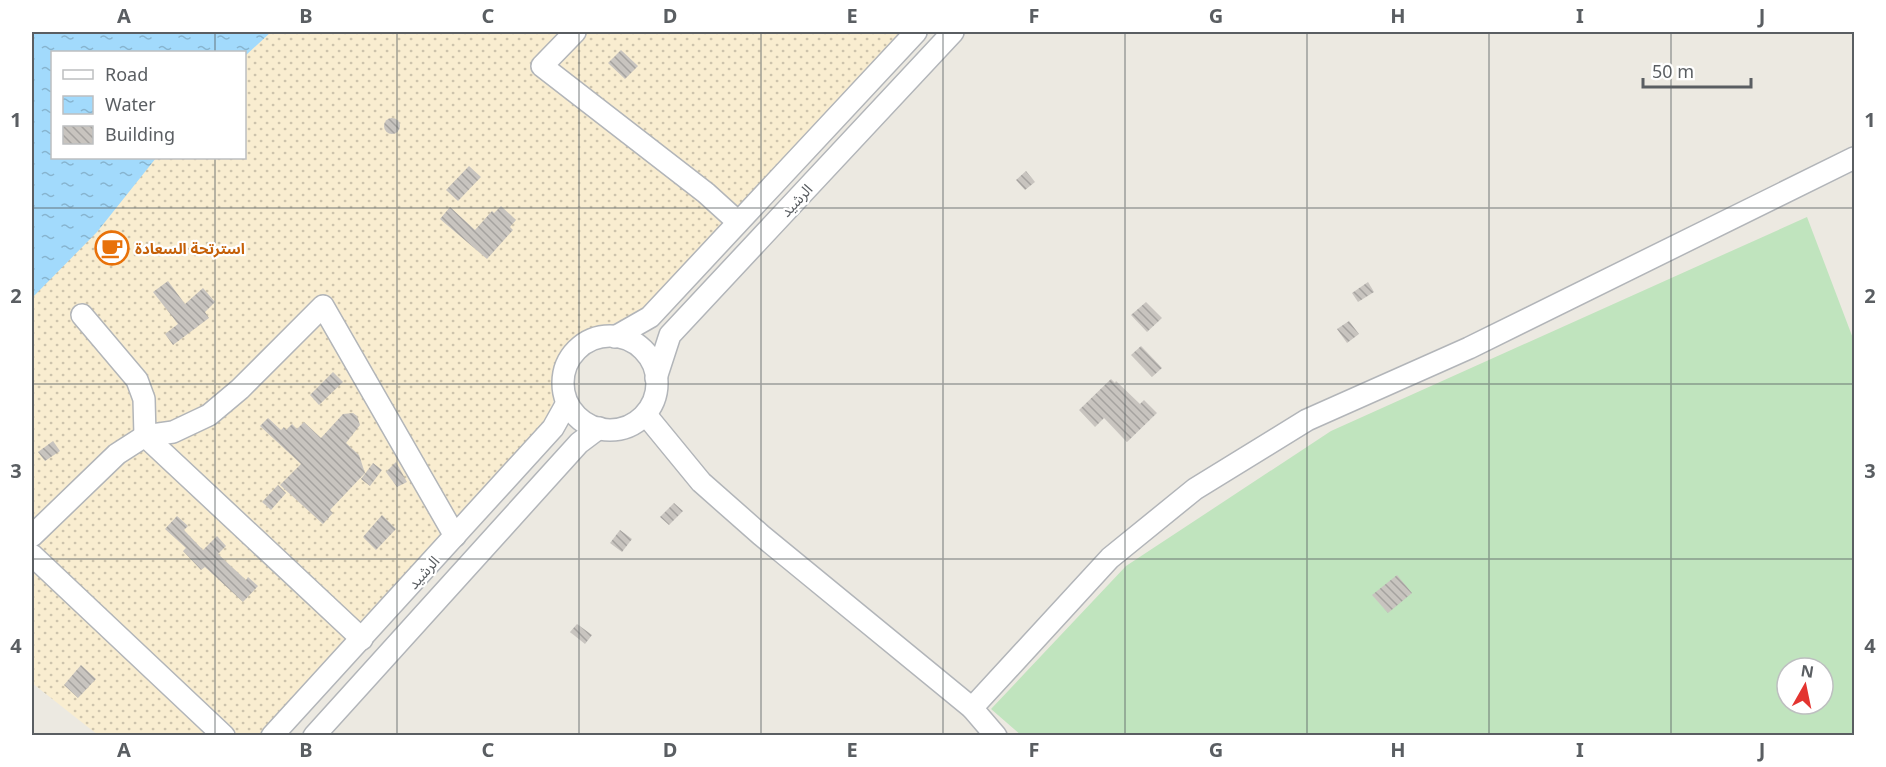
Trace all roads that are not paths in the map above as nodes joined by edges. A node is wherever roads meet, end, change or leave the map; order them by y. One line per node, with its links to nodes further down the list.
1 (575, 32): 5 (street)
2 (916, 32): 5 (street, الرشيد)
3 (953, 32): 8 (street, الرشيد)
4 (1854, 158): 17 (street)
5 (738, 222): 7 (street, الرشيد)
6 (82, 315): 12 (street)
7 (615, 337): 8 (street); 9 (street)
8 (656, 378): 10 (street)
9 (567, 403): 11 (street); 14 (street, الرشيد)
10 (646, 415): 11 (street); 17 (street)
11 (599, 428): 20 (street, الرشيد)
12 (145, 436): 13 (street); 14 (street); 16 (street)
13 (32, 536)
14 (455, 536): 16 (street, الرشيد)
15 (32, 555): 18 (street)
16 (362, 639): 19 (street, الرشيد)
17 (972, 708): 21 (street)
18 (224, 735)
19 (272, 735)
20 (314, 735)
21 (996, 735)

